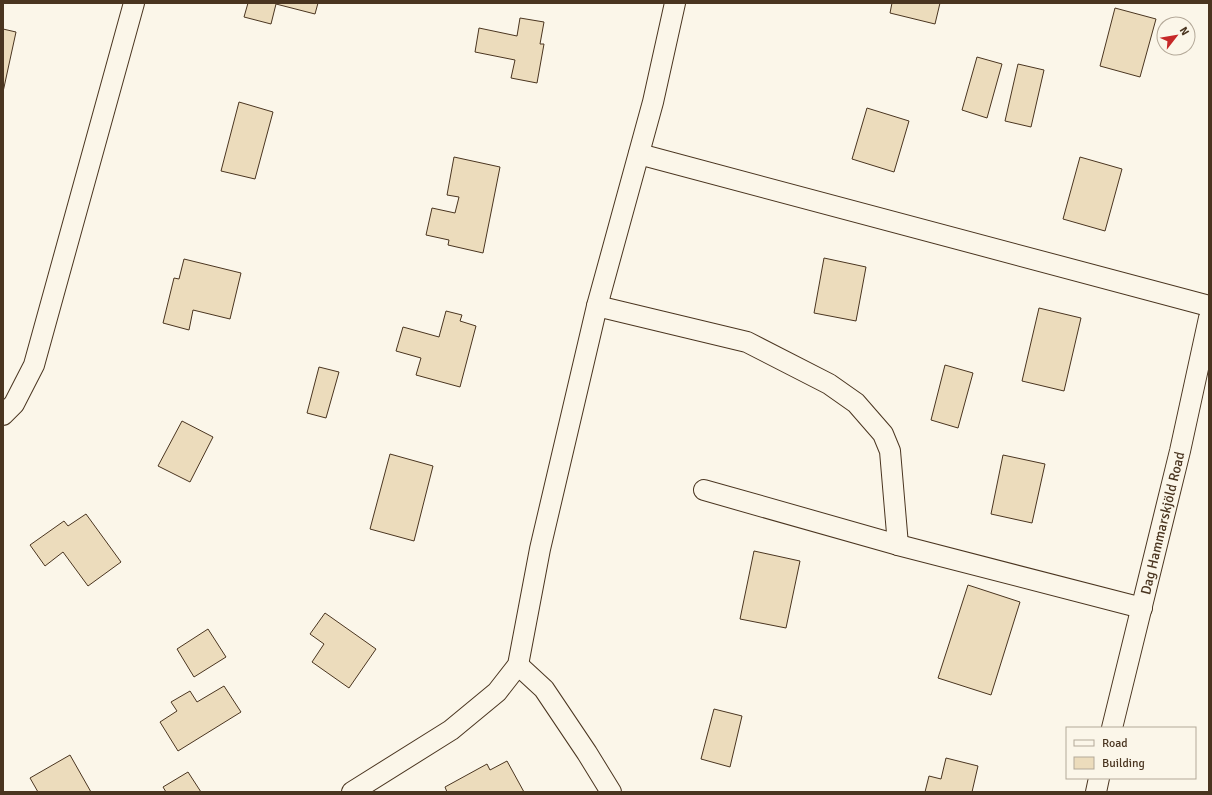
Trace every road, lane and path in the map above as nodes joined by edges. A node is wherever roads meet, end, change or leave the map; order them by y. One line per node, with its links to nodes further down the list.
1 (134, 3): 7 (street)
2 (675, 3): 3 (street)
3 (638, 154): 4 (street); 5 (street)
4 (597, 306): 9 (street); 11 (street)
5 (1209, 306)
6 (1209, 318): 10 (street, Dag Hammarskjöld Road)
7 (3, 415)
8 (704, 490): 9 (street)
9 (898, 545): 10 (street)
10 (1142, 608): 12 (street, Dag Hammarskjöld Road)
11 (518, 665): 14 (street); 15 (street)
12 (1112, 727)
13 (1099, 779): 16 (street)
14 (352, 792)
15 (611, 792)
16 (1096, 792)

